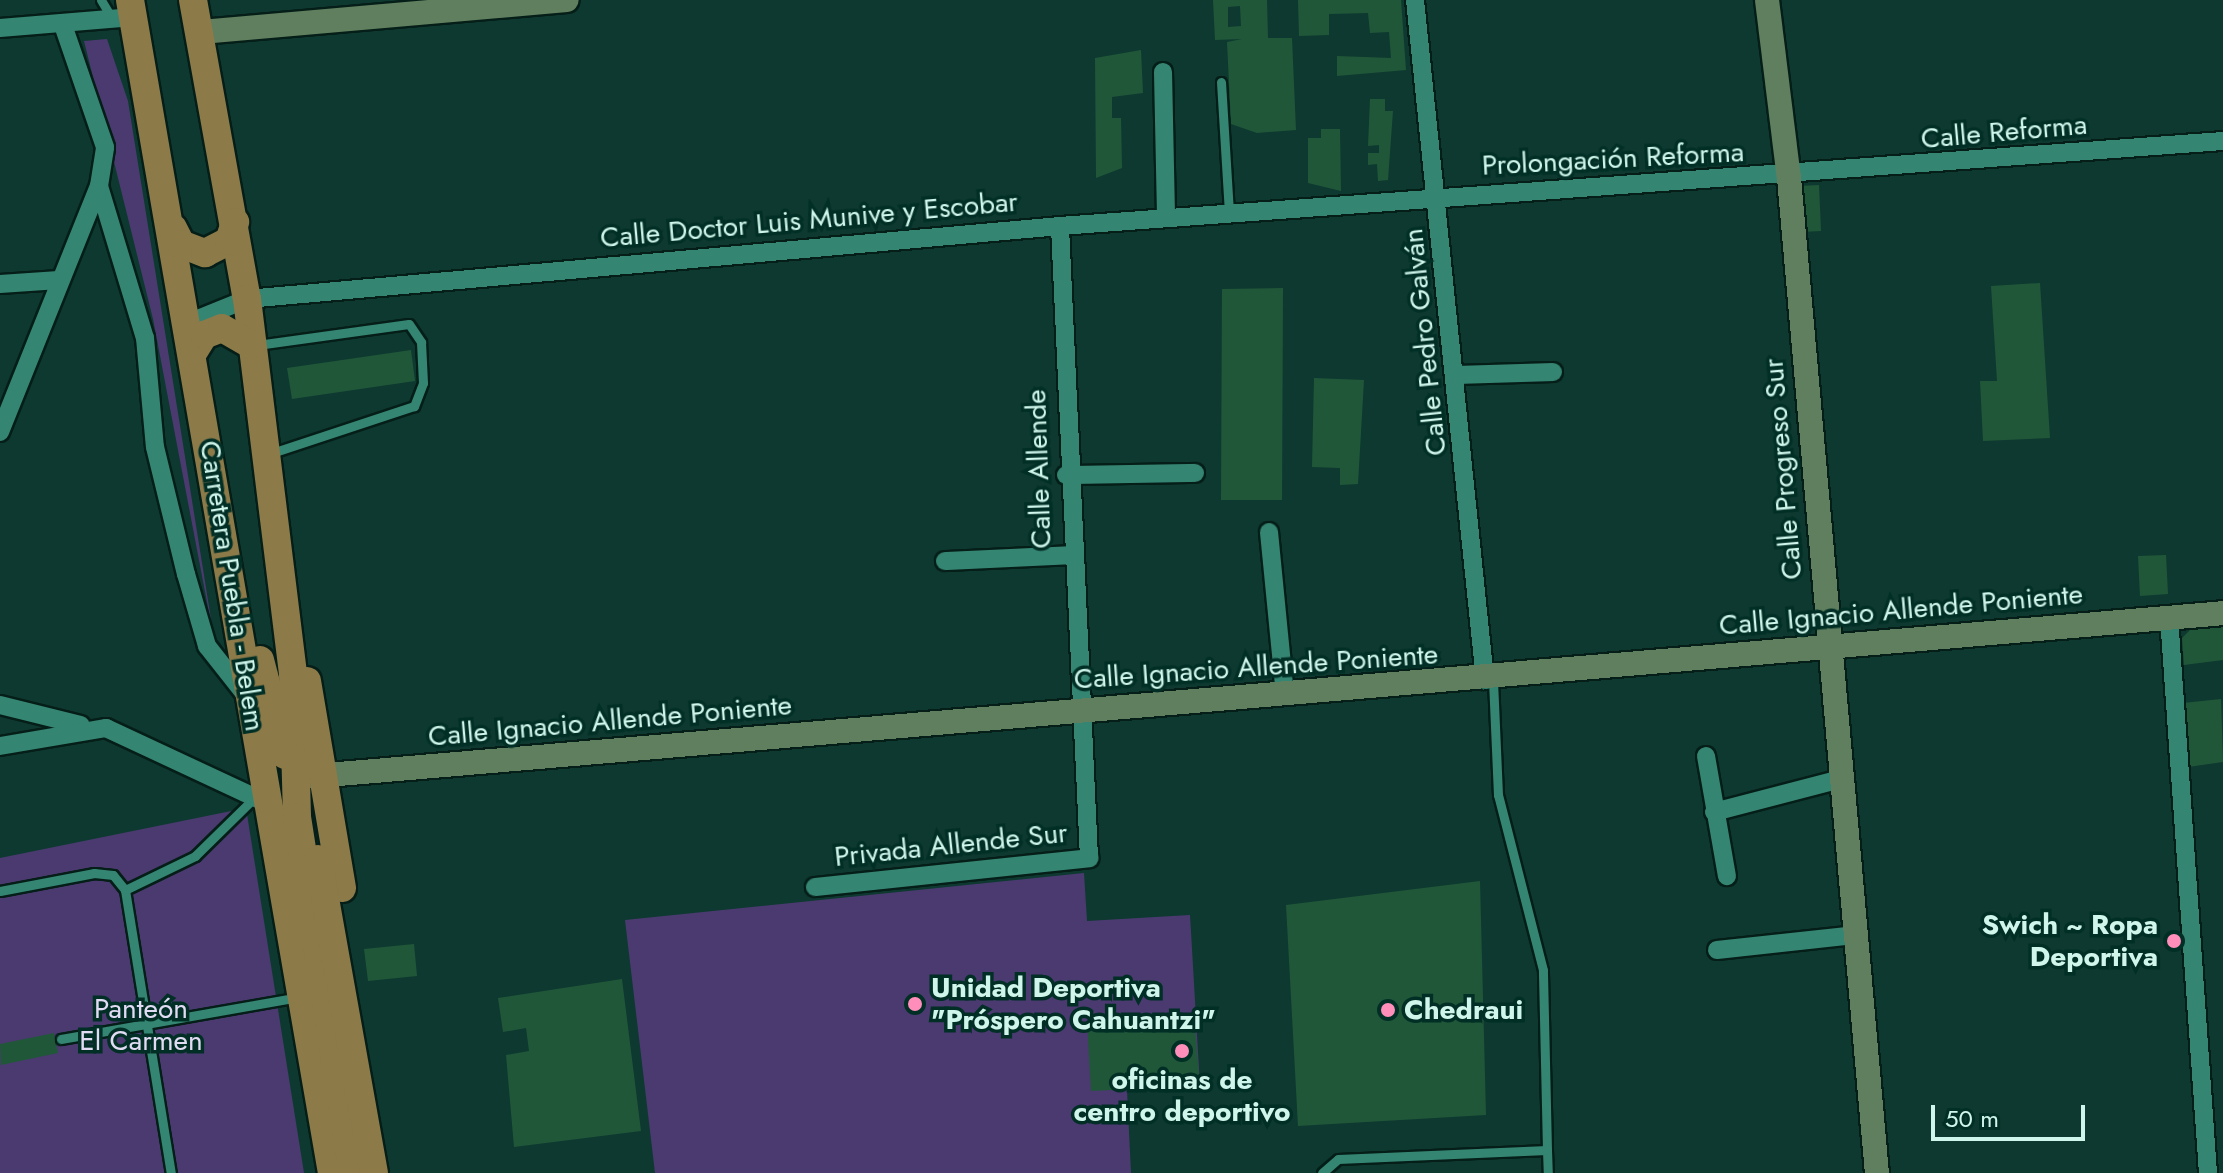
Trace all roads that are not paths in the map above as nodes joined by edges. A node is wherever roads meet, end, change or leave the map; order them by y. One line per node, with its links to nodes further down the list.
1 (101, 0): 6 (lane)
2 (193, 0): 9 (main road, Carretera Puebla - Belem)
3 (567, 0): 9 (street)
4 (1415, 0): 15 (street, Calle Pedro Galván)
5 (1767, 0): 13 (street, Calle Progreso Sur)
6 (125, 12): 7 (street); 20 (main road, Carretera Puebla - Belem)
7 (63, 25): 8 (street); 14 (street)
8 (0, 28)
9 (201, 32): 18 (main road, Carretera Puebla - Belem)
10 (1163, 72): 17 (street)
11 (1221, 82): 16 (lane)
12 (2223, 141): 13 (street, Calle Reforma)
13 (1789, 178): 15 (street, Prolongación Reforma); 41 (street, Calle Progreso Sur)
14 (99, 186): 21 (street); 44 (street)
15 (1439, 196): 16 (street, Calle Doctor Luis Munive y Escobar); 28 (street, Calle Pedro Galván)
16 (1229, 212): 17 (street, Calle Doctor Luis Munive y Escobar)
17 (1166, 217): 19 (street, Calle Doctor Luis Munive y Escobar)
18 (235, 222): 20 (main road); 23 (main road, Carretera Puebla - Belem)
19 (1060, 226): 23 (street, Calle Doctor Luis Munive y Escobar); 33 (street, Calle Allende)
20 (173, 228): 24 (main road, Carretera Puebla - Belem)
21 (59, 280): 22 (street); 29 (street)
22 (0, 284)
23 (247, 299): 24 (street, Calle Doctor Luis Munive y Escobar); 25 (main road, Carretera Puebla - Belem)
24 (188, 323): 26 (main road, Carretera Puebla - Belem)
25 (252, 345): 26 (main road); 31 (main road, Carretera Puebla - Belem); 31 (lane)
26 (194, 351): 35 (main road, Carretera Puebla - Belem)
27 (1553, 372): 28 (street)
28 (1457, 375): 42 (street, Calle Pedro Galván)
29 (7, 388): 30 (street)
30 (0, 432)
31 (266, 456): 40 (main road, Carretera Puebla - Belem)
32 (1195, 473): 33 (street)
33 (1066, 475): 36 (street, Calle Allende)
34 (1269, 532): 43 (street)
35 (227, 544): 44 (main road, Carretera Puebla - Belem); 51 (main road)
36 (1071, 555): 37 (street); 46 (street, Calle Allende)
37 (945, 561)
38 (2223, 613): 39 (street, Calle Ignacio Allende Poniente)
39 (2169, 617): 41 (street, Calle Ignacio Allende Poniente); 73 (street)
40 (288, 627): 50 (main road); 51 (main road, Carretera Puebla - Belem)
41 (1827, 646): 42 (street, Calle Ignacio Allende Poniente); 52 (street, Calle Progreso Sur)
42 (1489, 679): 43 (street, Calle Ignacio Allende Poniente); 64 (lane)
43 (1285, 695): 46 (street, Calle Ignacio Allende Poniente)
44 (248, 698): 53 (main road, Carretera Puebla - Belem)
45 (0, 705): 47 (street)
46 (1080, 710): 50 (street, Calle Ignacio Allende Poniente); 56 (street, Privada Allende Sur)
47 (88, 726): 48 (street); 53 (street)
48 (0, 746)
49 (1706, 756): 54 (street)
50 (324, 775): 51 (street, Calle Ignacio Allende Poniente); 69 (main road)
51 (294, 779): 67 (main road, Carretera Puebla - Belem); 68 (main road)
52 (1841, 779): 54 (street); 59 (street, Calle Progreso Sur)
53 (261, 800): 57 (lane); 61 (main road, Carretera Puebla - Belem)
54 (1714, 812): 55 (street)
55 (1727, 876)
56 (815, 887)
57 (125, 890): 58 (lane); 62 (lane)
58 (0, 891)
59 (1854, 935): 60 (street); 72 (street, Calle Progreso Sur)
60 (1717, 950)
61 (298, 997): 62 (lane); 66 (main road, Carretera Puebla - Belem)
62 (149, 1026): 63 (lane); 65 (lane)
63 (61, 1039)
64 (1547, 1150): 70 (lane); 71 (lane)
65 (171, 1173)
66 (332, 1173)
67 (353, 1173)
68 (374, 1173)
69 (389, 1173)
70 (1322, 1173)
71 (1548, 1173)
72 (1877, 1173)
73 (2208, 1173)

